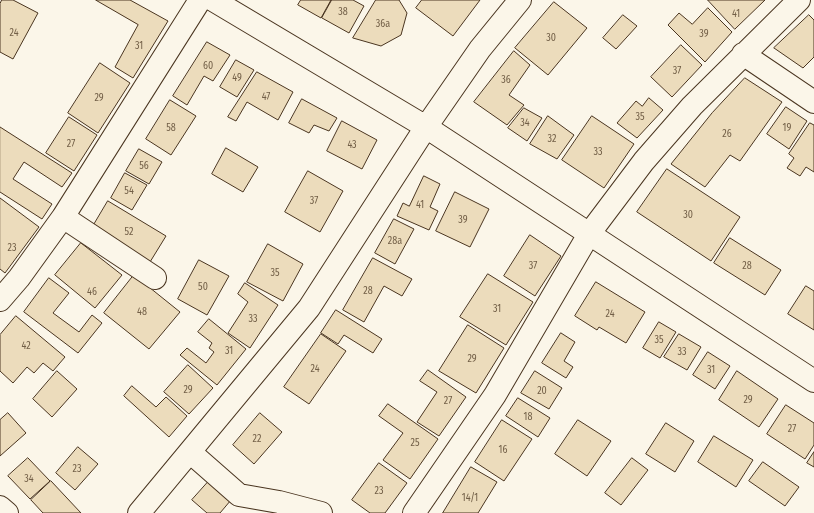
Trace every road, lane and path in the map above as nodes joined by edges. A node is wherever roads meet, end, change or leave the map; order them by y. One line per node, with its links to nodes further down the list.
1 (200, 0): 8 (street)
2 (213, 0): 7 (street)
3 (520, 0): 7 (street)
4 (799, 0): 5 (street)
5 (743, 54): 6 (street); 9 (street)
6 (814, 102)
7 (426, 127): 9 (street); 13 (street)
8 (63, 216): 10 (street); 11 (street)
9 (589, 234): 12 (street); 18 (street)
10 (155, 278)
11 (0, 300)
12 (814, 381)
13 (190, 452): 16 (street); 17 (street)
14 (0, 507): 15 (street)
15 (7, 513)
16 (139, 513)
17 (321, 513)
18 (414, 513)

